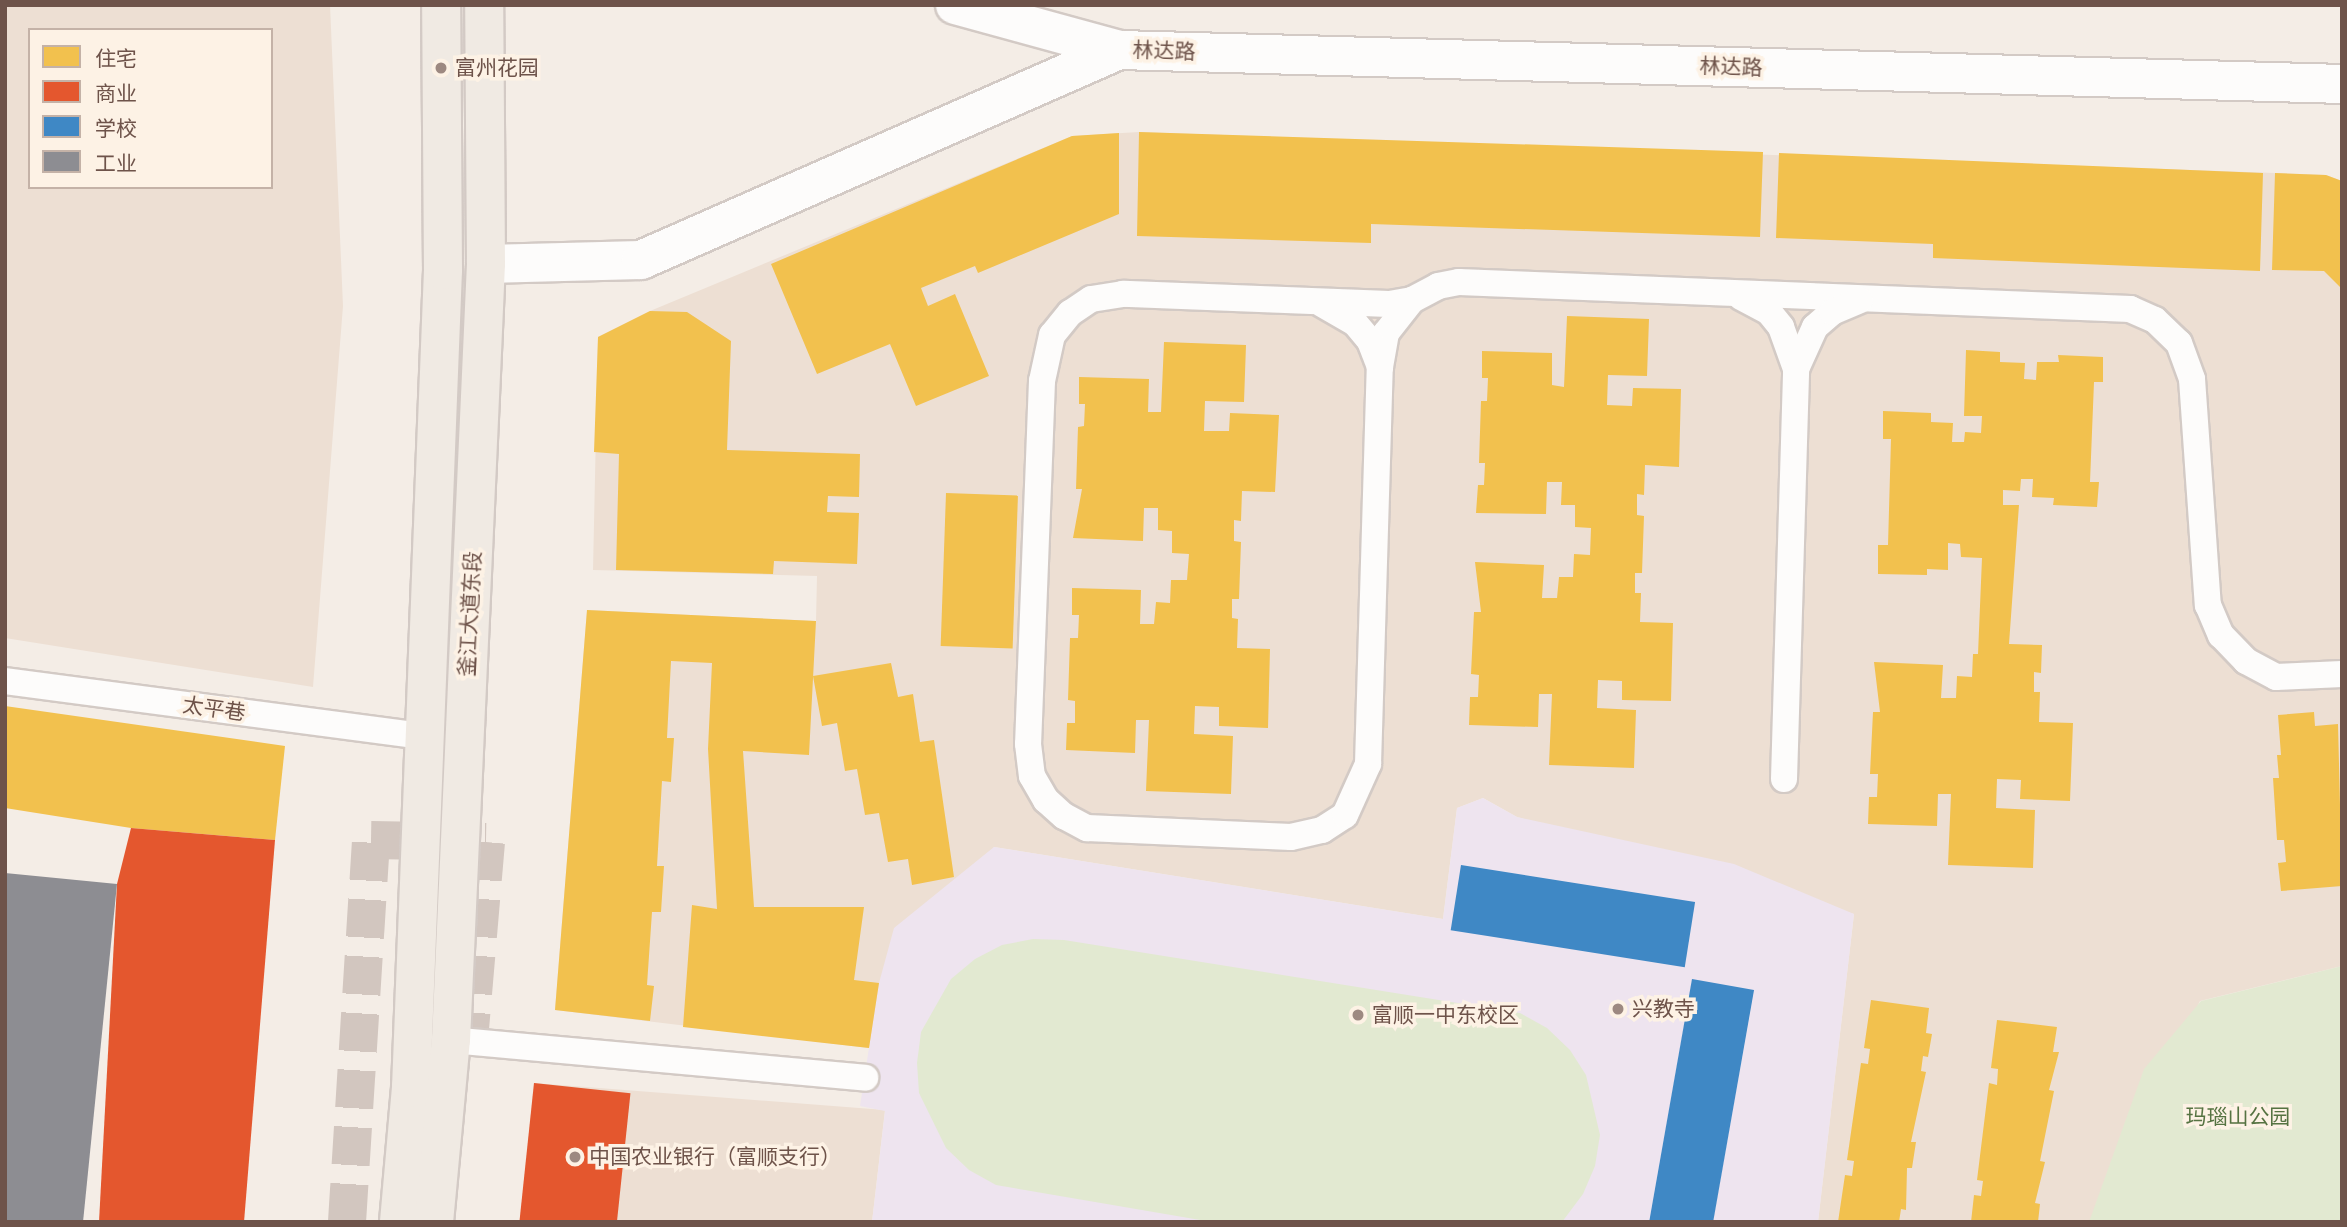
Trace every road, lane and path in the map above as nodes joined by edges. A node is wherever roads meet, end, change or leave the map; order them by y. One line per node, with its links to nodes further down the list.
1 (441, 5): 15 (main road, 釜江大道东段)
2 (484, 5): 6 (main road, 釜江大道东段)
3 (955, 5): 4 (main road)
4 (1119, 50): 5 (main road, 林达路); 6 (main road)
5 (2342, 84)
6 (486, 264): 17 (main road, 釜江大道东段)
7 (1731, 293): 8 (lane); 9 (lane); 12 (lane)
8 (1868, 298): 12 (lane); 13 (lane)
9 (1412, 300): 10 (lane); 11 (lane)
10 (1317, 301): 11 (lane); 11 (lane)
11 (1380, 367)
12 (1796, 369): 16 (lane)
13 (2342, 674)
14 (5, 681): 15 (lane, 太平巷)
15 (423, 736): 19 (main road, 釜江大道东段)
16 (1784, 779)
17 (450, 1040): 18 (lane); 20 (main road, 釜江大道东段)
18 (865, 1078)
19 (399, 1222)
20 (434, 1222)

